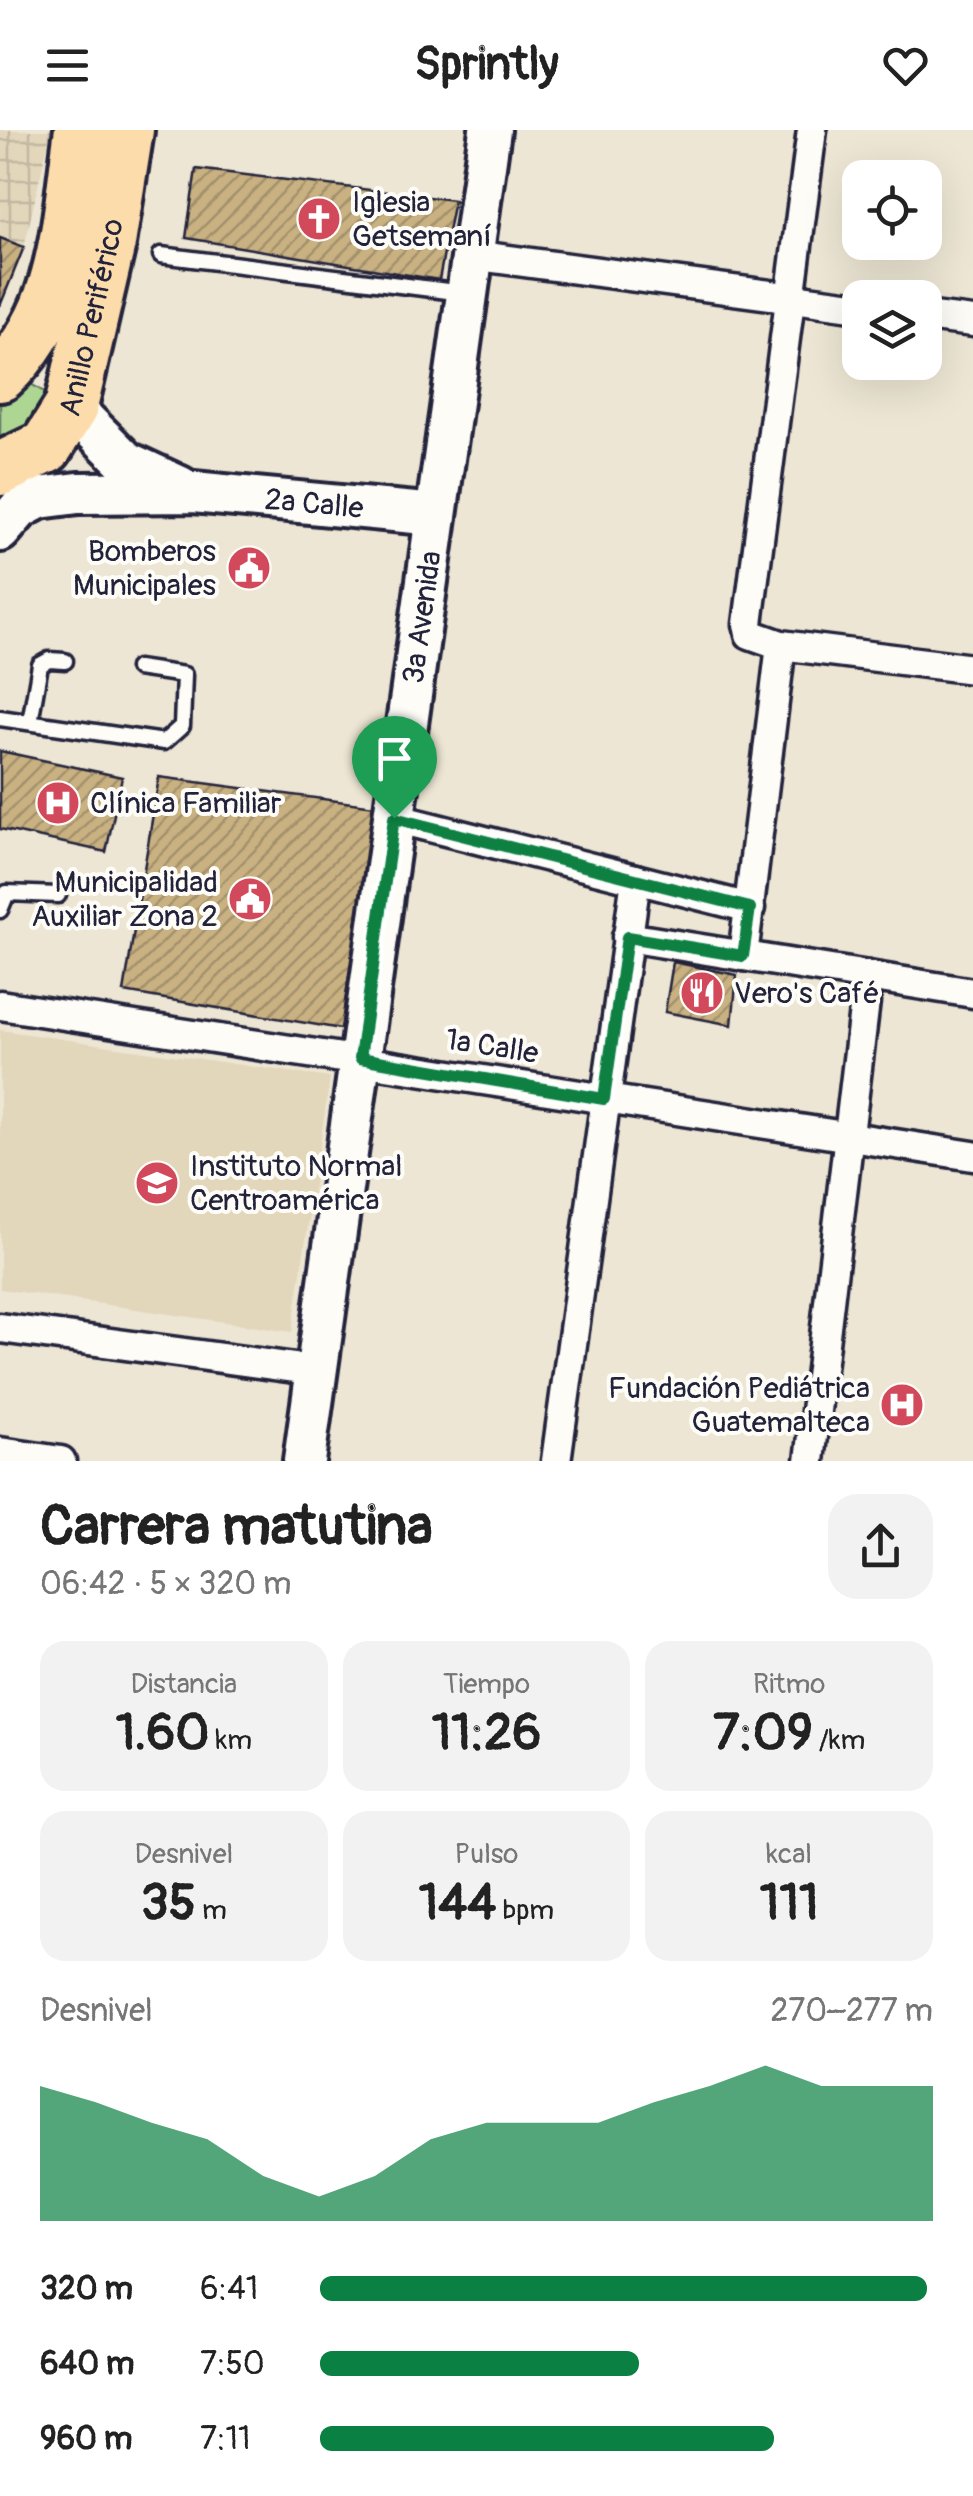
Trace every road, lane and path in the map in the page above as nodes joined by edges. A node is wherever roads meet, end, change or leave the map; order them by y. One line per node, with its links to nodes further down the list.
1 (490, 130): 5 (street, 3a Avenida)
2 (812, 130): 6 (street)
3 (104, 138): 10 (highway, Anillo Periférico); 11 (highway, Anillo Periférico)
4 (162, 255): 5 (lane)
5 (470, 274): 6 (street); 14 (street, 3a Avenida)
6 (790, 298): 7 (street); 16 (street)
7 (842, 305)
8 (942, 318): 9 (street)
9 (973, 322)
10 (0, 375)
11 (71, 408): 12 (highway, Anillo Periférico); 13 (street, 2a Calle)
12 (0, 469)
13 (193, 492): 14 (street, 2a Calle); 15 (street, 2a Calle)
14 (436, 515): 22 (street, 3a Avenida)
15 (0, 531)
16 (781, 645): 19 (street); 25 (street)
17 (65, 661): 21 (lane)
18 (137, 668): 21 (lane)
19 (973, 668)
20 (0, 718): 21 (lane)
21 (30, 722)
22 (394, 818): 23 (street); 32 (street, 3a Avenida)
23 (636, 879): 25 (street); 27 (street)
24 (58, 895): 26 (lane)
25 (750, 908): 28 (street)
26 (0, 910)
27 (627, 937): 28 (street); 33 (street)
28 (743, 956): 29 (street)
29 (868, 976): 30 (street); 34 (street)
30 (973, 993)
31 (0, 1004): 32 (street, 1a Calle)
32 (360, 1058): 33 (street, 1a Calle); 37 (street, 3a Avenida)
33 (604, 1099): 34 (street, 1a Calle); 41 (street)
34 (852, 1137): 35 (street, 1a Calle); 42 (street)
35 (973, 1156)
36 (0, 1328): 37 (street)
37 (317, 1370): 40 (street, 3a Avenida)
38 (0, 1452): 39 (street)
39 (61, 1461)
40 (304, 1461)
41 (556, 1461)
42 (810, 1461)

